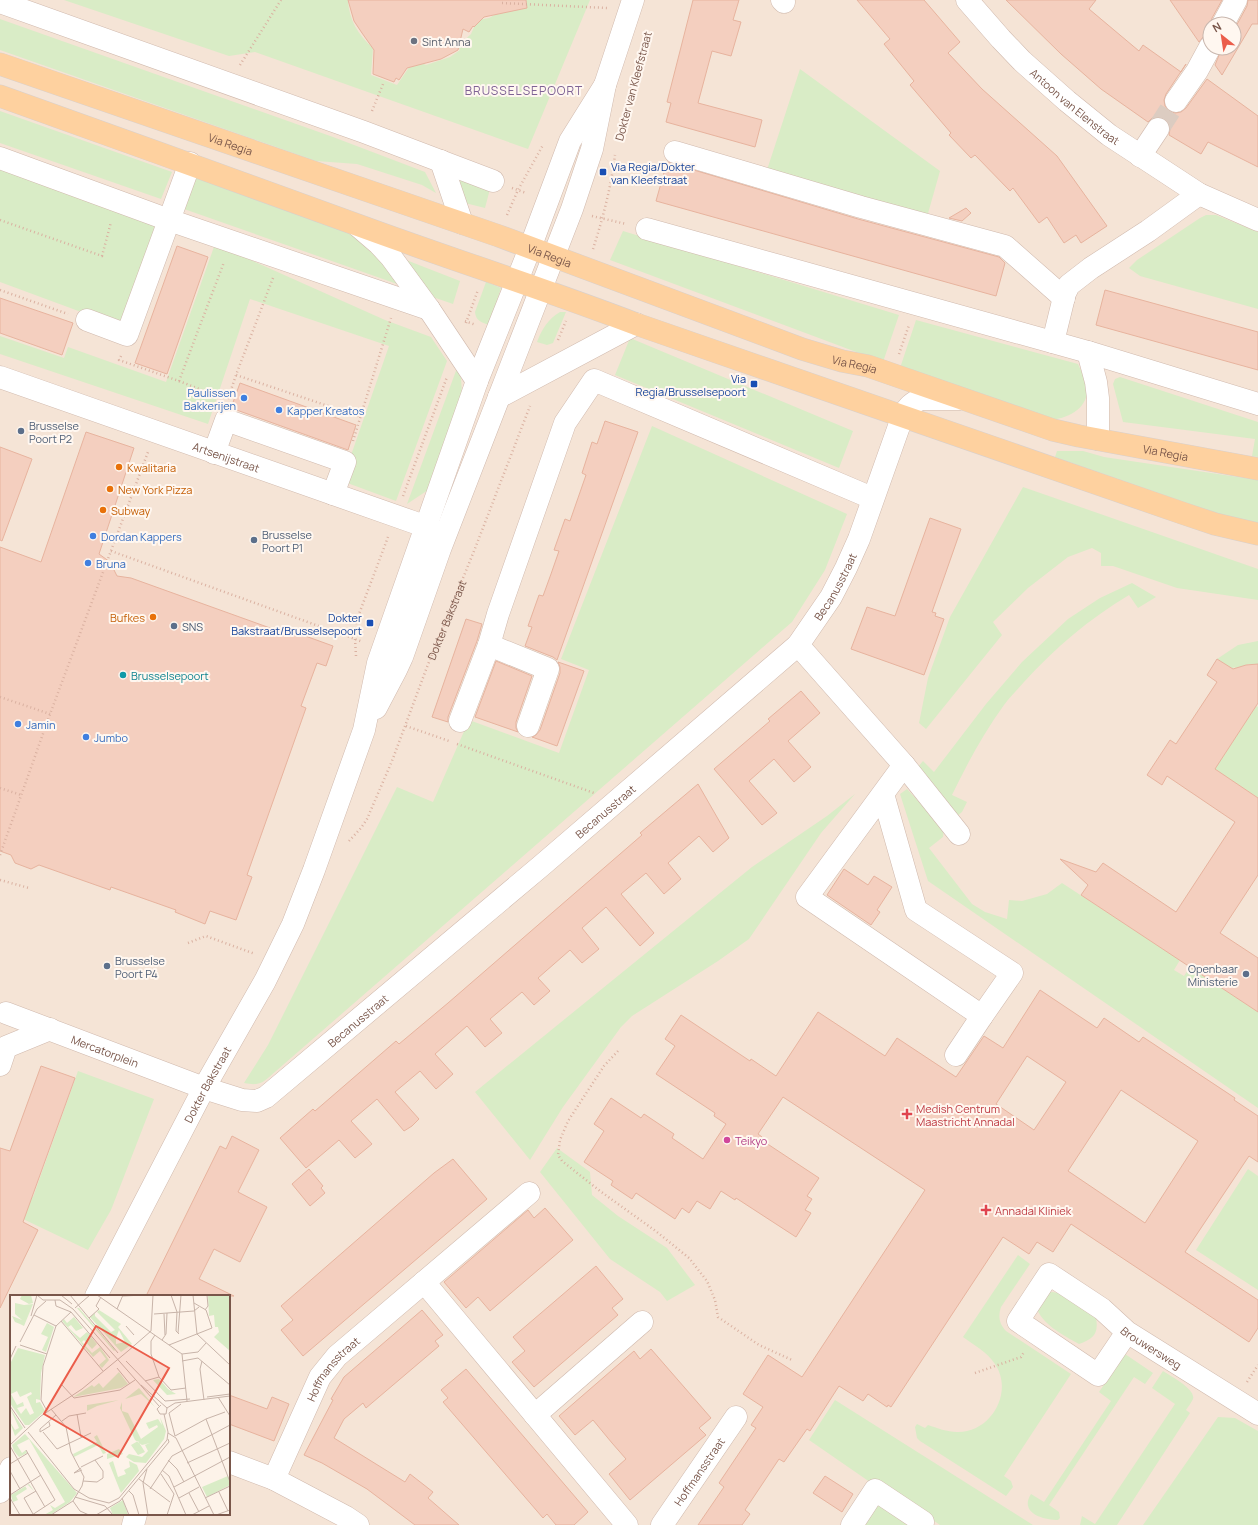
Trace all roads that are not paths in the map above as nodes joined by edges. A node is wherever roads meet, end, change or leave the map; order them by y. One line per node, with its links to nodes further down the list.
1 (967, 0): 13 (street, Antoon van Elenstraat)
2 (1236, 0): 5 (street)
3 (0, 2): 15 (street)
4 (632, 5): 8 (street)
5 (1227, 16)
6 (1205, 56): 10 (street)
7 (0, 64): 21 (main road, Via Regia)
8 (605, 85): 24 (street); 25 (street)
9 (0, 96): 16 (main road)
10 (1176, 101)
11 (1158, 129): 13 (street)
12 (675, 152): 28 (street)
13 (1140, 156): 18 (street, Antoon van Elenstraat)
14 (0, 158): 19 (street)
15 (441, 161): 17 (street); 21 (street)
16 (190, 163): 19 (street); 22 (main road)
17 (493, 181)
18 (1199, 194): 20 (street, Antoon van Elenstraat); 28 (street)
19 (169, 220): 29 (street); 30 (street)
20 (1258, 220)
21 (462, 223): 24 (main road, Via Regia)
22 (356, 224): 26 (main road); 29 (street)
23 (648, 229): 32 (street)
24 (530, 248): 25 (main road, Via Regia); 26 (street, Dokter Bakstraat)
25 (555, 256): 27 (street, Dokter Bakstraat); 37 (main road, Via Regia)
26 (517, 280): 27 (main road); 35 (street, Dokter Bakstraat)
27 (542, 289): 31 (main road); 36 (street, Dokter Bakstraat)
28 (1064, 298): 32 (street)
29 (429, 309): 35 (street)
30 (87, 320)
31 (636, 324): 36 (street); 39 (main road)
32 (1053, 342): 33 (street)
33 (1088, 352): 38 (street); 40 (street)
34 (0, 377): 41 (street, Artsenijstraat)
35 (477, 381): 45 (street, Dokter Bakstraat)
36 (499, 397): 47 (street, Dokter Bakstraat)
37 (962, 399): 39 (street, Becanusstraat); 40 (main road, Via Regia)
38 (1258, 404)
39 (903, 416): 44 (street, Becanusstraat); 46 (main road)
40 (1098, 439): 42 (main road, Via Regia)
41 (214, 453): 43 (street, Artsenijstraat); 43 (street)
42 (1258, 469)
43 (333, 494): 45 (street, Artsenijstraat)
44 (872, 498): 48 (street); 49 (street, Becanusstraat)
45 (427, 527): 47 (street); 52 (street, Dokter Bakstraat)
46 (1255, 536)
47 (440, 550): 52 (street, Dokter Bakstraat)
48 (489, 645): 50 (street); 51 (street)
49 (798, 645): 53 (street); 61 (street, Becanusstraat)
50 (460, 720)
51 (528, 726)
52 (364, 730): 61 (street, Dokter Bakstraat)
53 (904, 765): 54 (street); 55 (street)
54 (883, 794): 57 (street); 57 (street)
55 (959, 834)
56 (6, 1013): 58 (street, Mercatorplein)
57 (982, 1016): 59 (street)
58 (50, 1030): 60 (street); 61 (street, Mercatorplein)
59 (956, 1055)
60 (0, 1065)
61 (204, 1088): 64 (street, Dokter Bakstraat)
62 (529, 1193): 63 (street, Hoffmansstraat)
63 (424, 1282): 68 (street); 72 (street, Hoffmansstraat)
64 (97, 1295)
65 (642, 1322): 68 (street)
66 (1127, 1332): 66 (street, Brouwersweg); 67 (street, Brouwersweg)
67 (1258, 1414)
68 (535, 1415): 78 (street)
69 (736, 1417): 79 (street, Hoffmansstraat)
70 (230, 1462): 72 (street)
71 (7, 1468): 73 (street)
72 (274, 1479): 77 (street)
73 (0, 1492)
74 (136, 1515): 76 (street)
75 (922, 1523): 80 (street)
76 (133, 1525)
77 (358, 1525)
78 (626, 1525)
79 (662, 1525)
80 (852, 1525)

